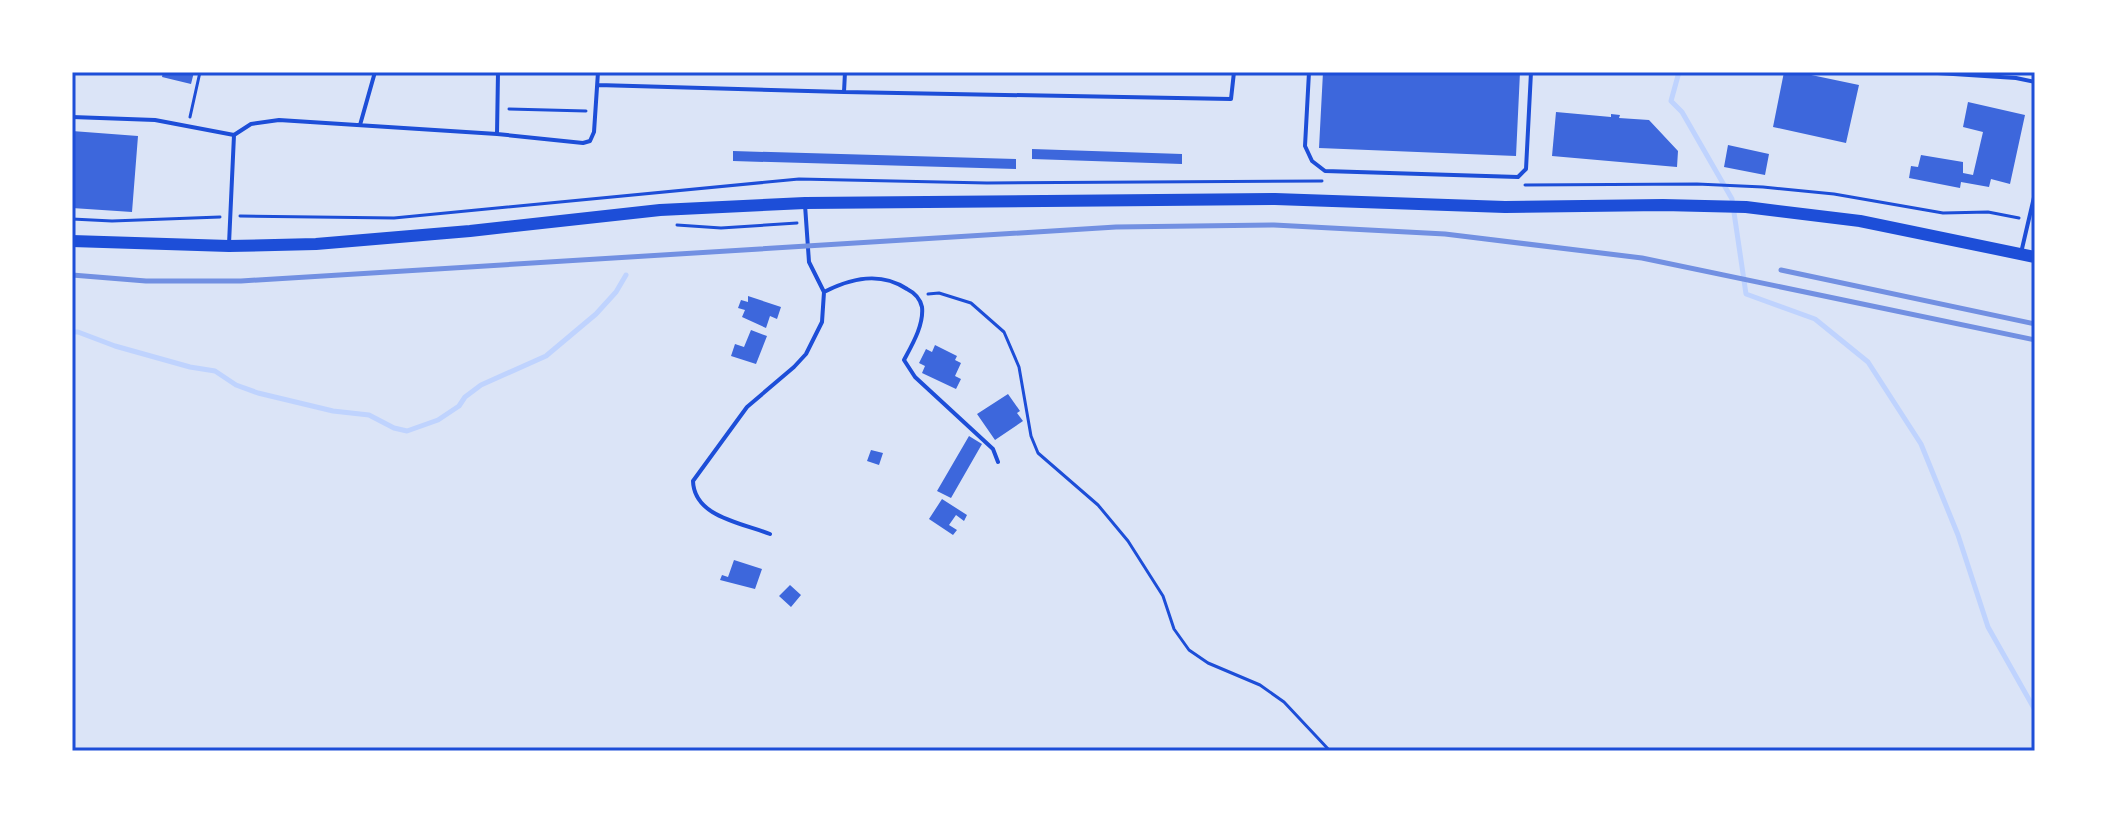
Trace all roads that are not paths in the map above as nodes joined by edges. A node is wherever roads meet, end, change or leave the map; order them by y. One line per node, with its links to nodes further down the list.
1 (375, 72): 13 (lane)
2 (498, 72): 14 (lane)
3 (598, 72): 10 (lane)
4 (845, 72): 11 (lane)
5 (1234, 72): 11 (lane)
6 (1309, 72): 7 (lane)
7 (1531, 72)
8 (1922, 72): 9 (lane)
9 (2035, 82)
10 (598, 85): 11 (lane); 14 (lane)
11 (844, 92)
12 (72, 117): 15 (lane)
13 (360, 125): 14 (lane); 15 (lane)
14 (497, 134)
15 (234, 135): 19 (lane)
16 (2035, 193): 20 (lane)
17 (805, 203): 19 (highway); 20 (highway); 22 (lane)
18 (72, 241): 19 (highway)
19 (229, 246)
20 (2021, 254): 21 (highway)
21 (2035, 257)
22 (824, 292): 23 (lane); 24 (lane)
23 (998, 462)
24 (770, 534)

